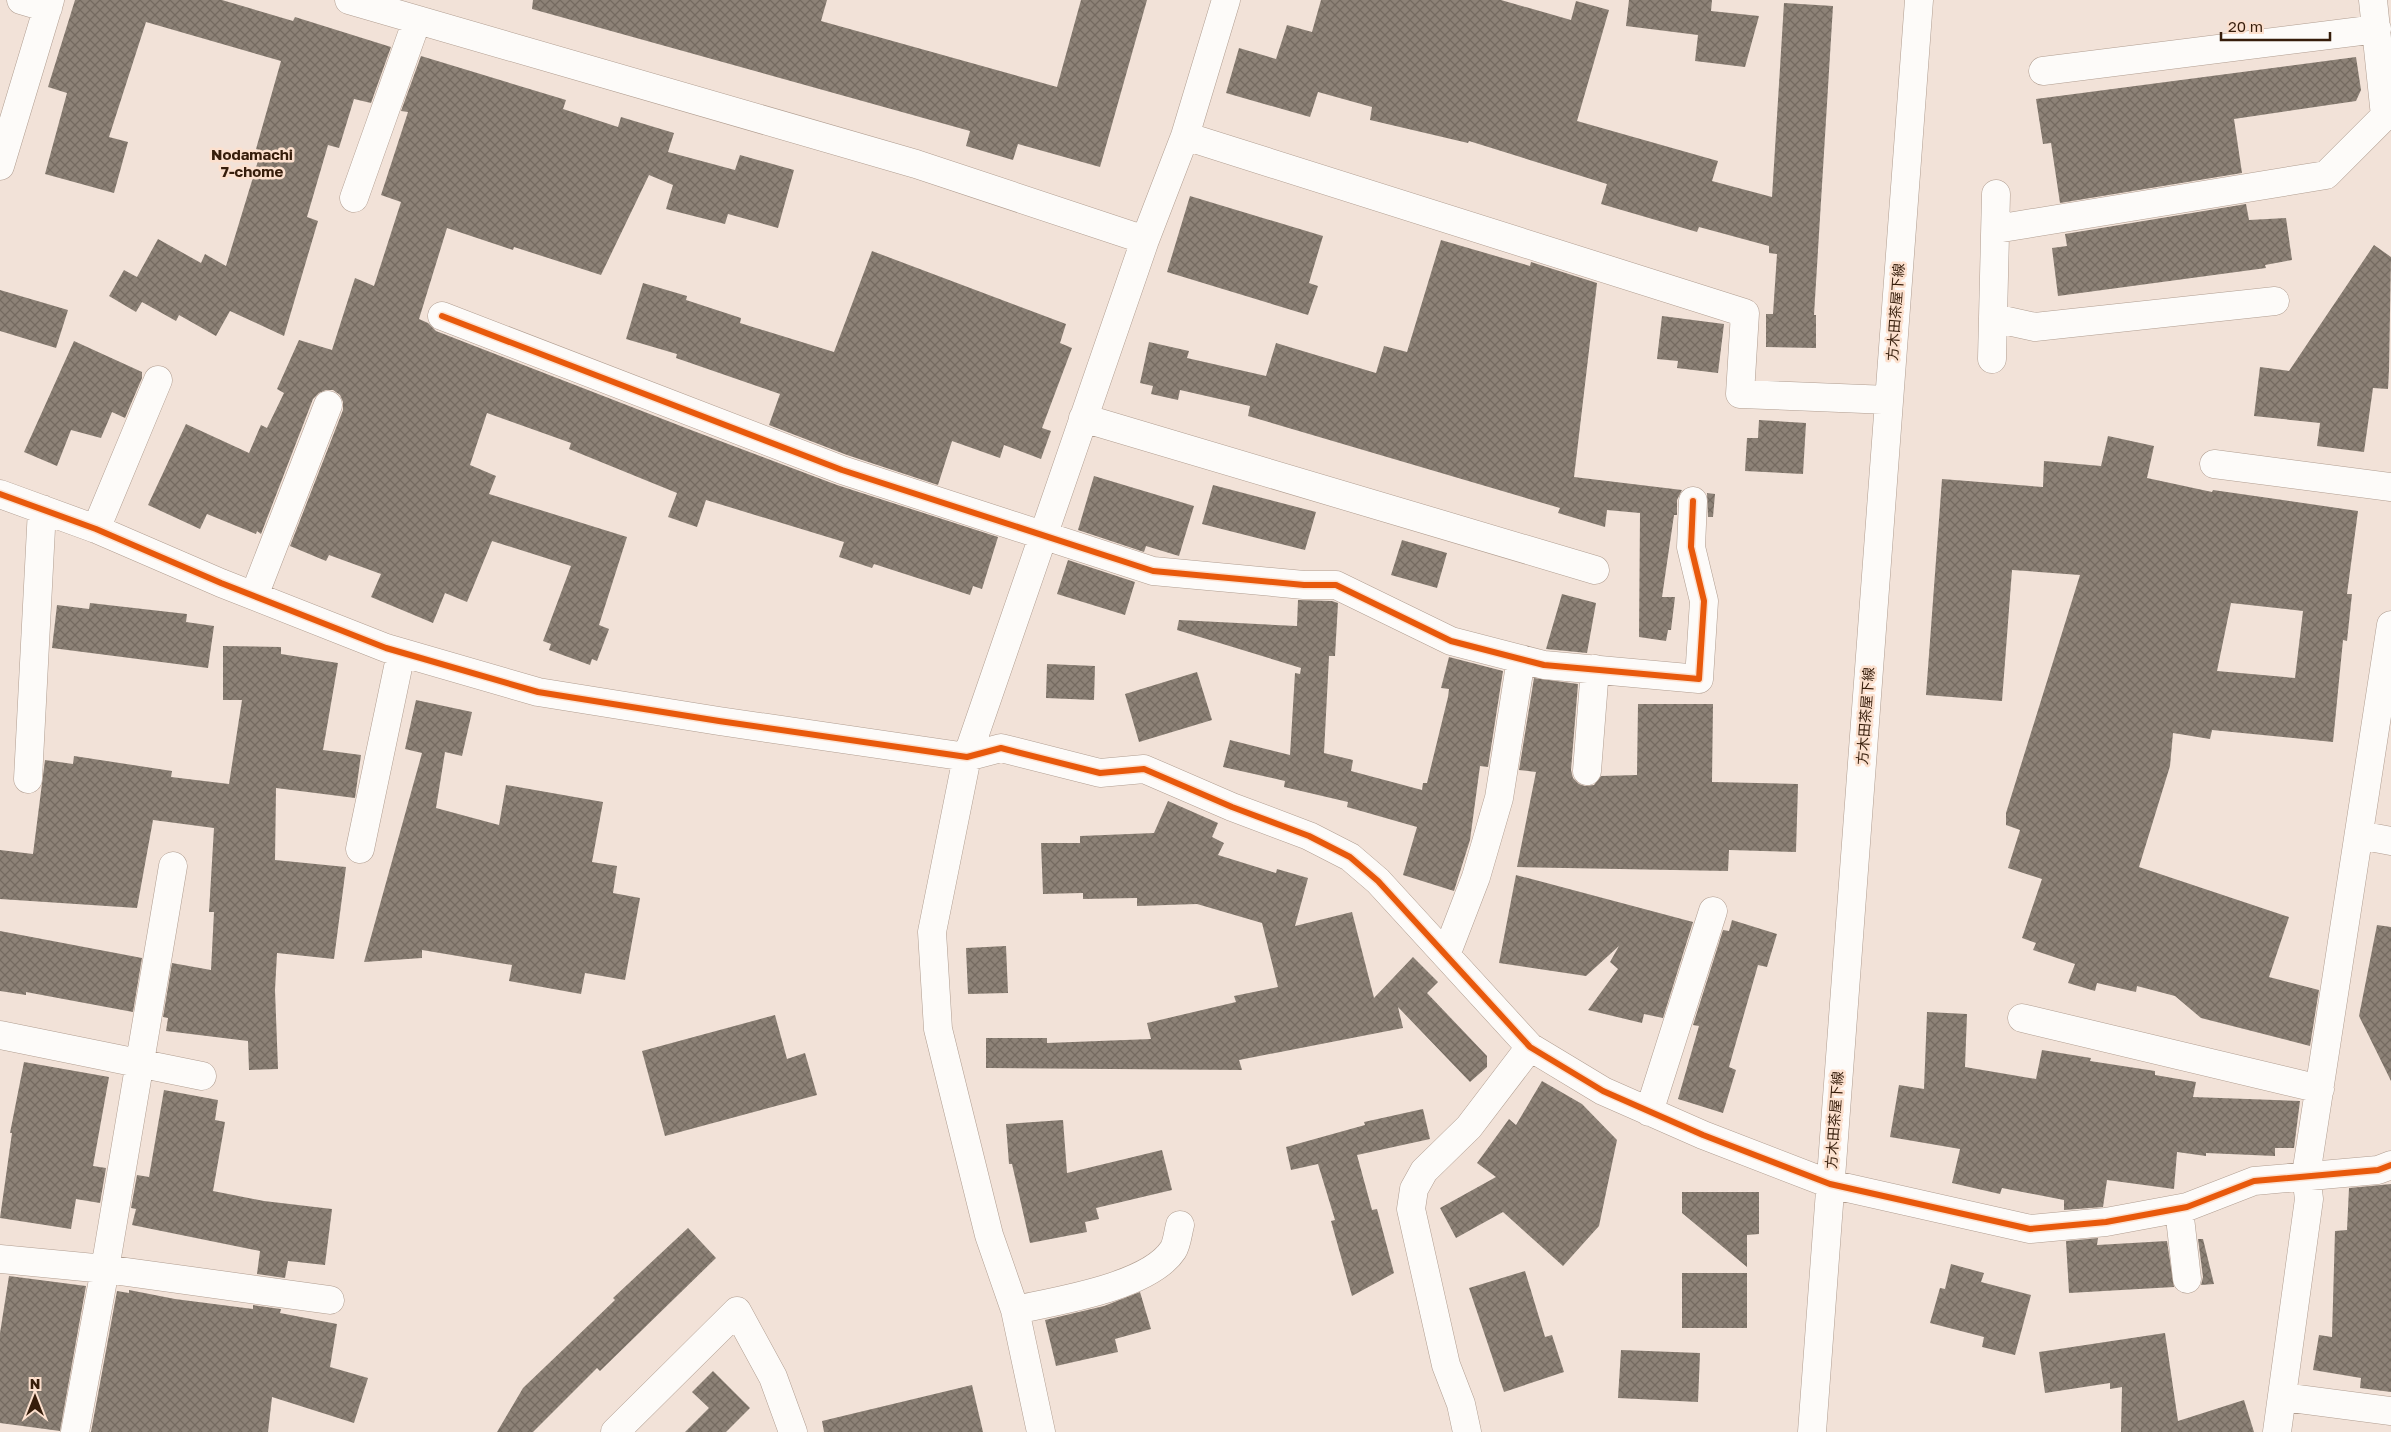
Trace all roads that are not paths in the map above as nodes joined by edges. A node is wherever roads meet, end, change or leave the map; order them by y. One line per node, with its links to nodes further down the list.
1 (21, 0): 6 (street)
2 (349, 0): 7 (street)
3 (1226, 0): 11 (street)
4 (1919, 0): 22 (street, 方木田茶屋下線)
5 (2373, 0): 8 (street)
6 (49, 4): 12 (street)
7 (417, 20): 14 (street); 16 (street)
8 (2377, 29): 9 (street); 10 (street)
9 (2042, 72)
10 (2388, 116): 15 (street)
11 (1185, 136): 16 (street); 22 (street)
12 (0, 166)
13 (1996, 194): 15 (street)
14 (354, 198)
15 (1996, 228): 19 (street)
16 (1145, 240): 24 (street)
17 (2275, 301): 19 (street)
18 (442, 316): 31 (street)
19 (1994, 318): 20 (street)
20 (1992, 359)
21 (158, 380): 30 (street)
22 (1889, 400): 56 (street, 方木田茶屋下線)
23 (328, 405): 33 (street)
24 (1083, 418): 31 (street); 32 (street)
25 (2214, 464): 26 (street)
26 (2391, 487)
27 (0, 494): 29 (street)
28 (1693, 501): 37 (street)
29 (42, 510): 30 (street); 40 (street)
30 (96, 529): 33 (street)
31 (1044, 536): 36 (street); 38 (street)
32 (1595, 570)
33 (254, 596): 35 (street)
34 (2391, 625): 41 (street)
35 (401, 653): 38 (street); 43 (street)
36 (1522, 659): 37 (street); 46 (street)
37 (1596, 670): 39 (street)
38 (967, 757): 46 (street); 63 (street)
39 (1587, 771)
40 (28, 779)
41 (2359, 835): 42 (street); 52 (street)
42 (2391, 840)
43 (360, 849)
44 (173, 866): 50 (street)
45 (1714, 911): 53 (street)
46 (1446, 955): 49 (street)
47 (2022, 1018): 52 (street)
48 (0, 1035): 50 (street)
49 (1530, 1047): 53 (street); 71 (street)
50 (140, 1064): 51 (street); 60 (street)
51 (202, 1076)
52 (2320, 1089): 55 (street)
53 (1650, 1112): 56 (street)
54 (2391, 1165): 55 (street)
55 (2306, 1175): 57 (street); 64 (street)
56 (1830, 1184): 57 (street); 66 (street, 方木田茶屋下線)
57 (2179, 1208): 61 (street)
58 (1180, 1225): 63 (street)
59 (0, 1260): 60 (street)
60 (105, 1269): 62 (street); 67 (street)
61 (2187, 1280)
62 (330, 1300)
63 (1015, 1310): 70 (street)
64 (2283, 1397): 65 (street); 72 (street)
65 (2391, 1411)
66 (1810, 1431)
67 (75, 1432)
68 (615, 1432): 69 (street)
69 (793, 1432)
70 (1041, 1432)
71 (1467, 1432)
72 (2277, 1432)

